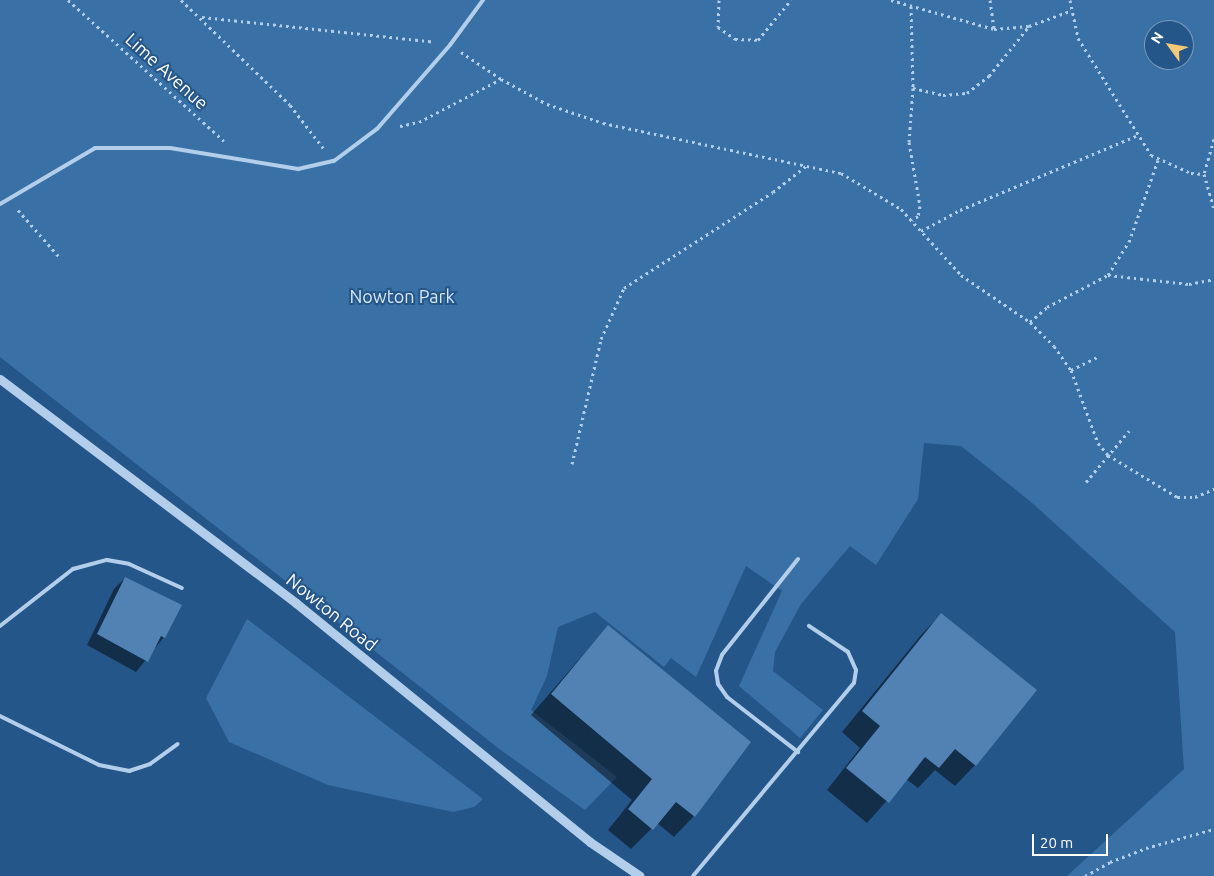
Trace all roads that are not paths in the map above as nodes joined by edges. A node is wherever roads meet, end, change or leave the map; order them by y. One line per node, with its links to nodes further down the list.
1 (483, 0): 2 (lane)
2 (0, 204)
3 (0, 379): 11 (street, Nowton Road)
4 (798, 559): 10 (lane)
5 (182, 588): 6 (lane)
6 (0, 626)
7 (809, 626): 10 (lane)
8 (0, 716): 9 (lane)
9 (178, 744)
10 (798, 752): 12 (lane)
11 (640, 876)
12 (694, 876)

